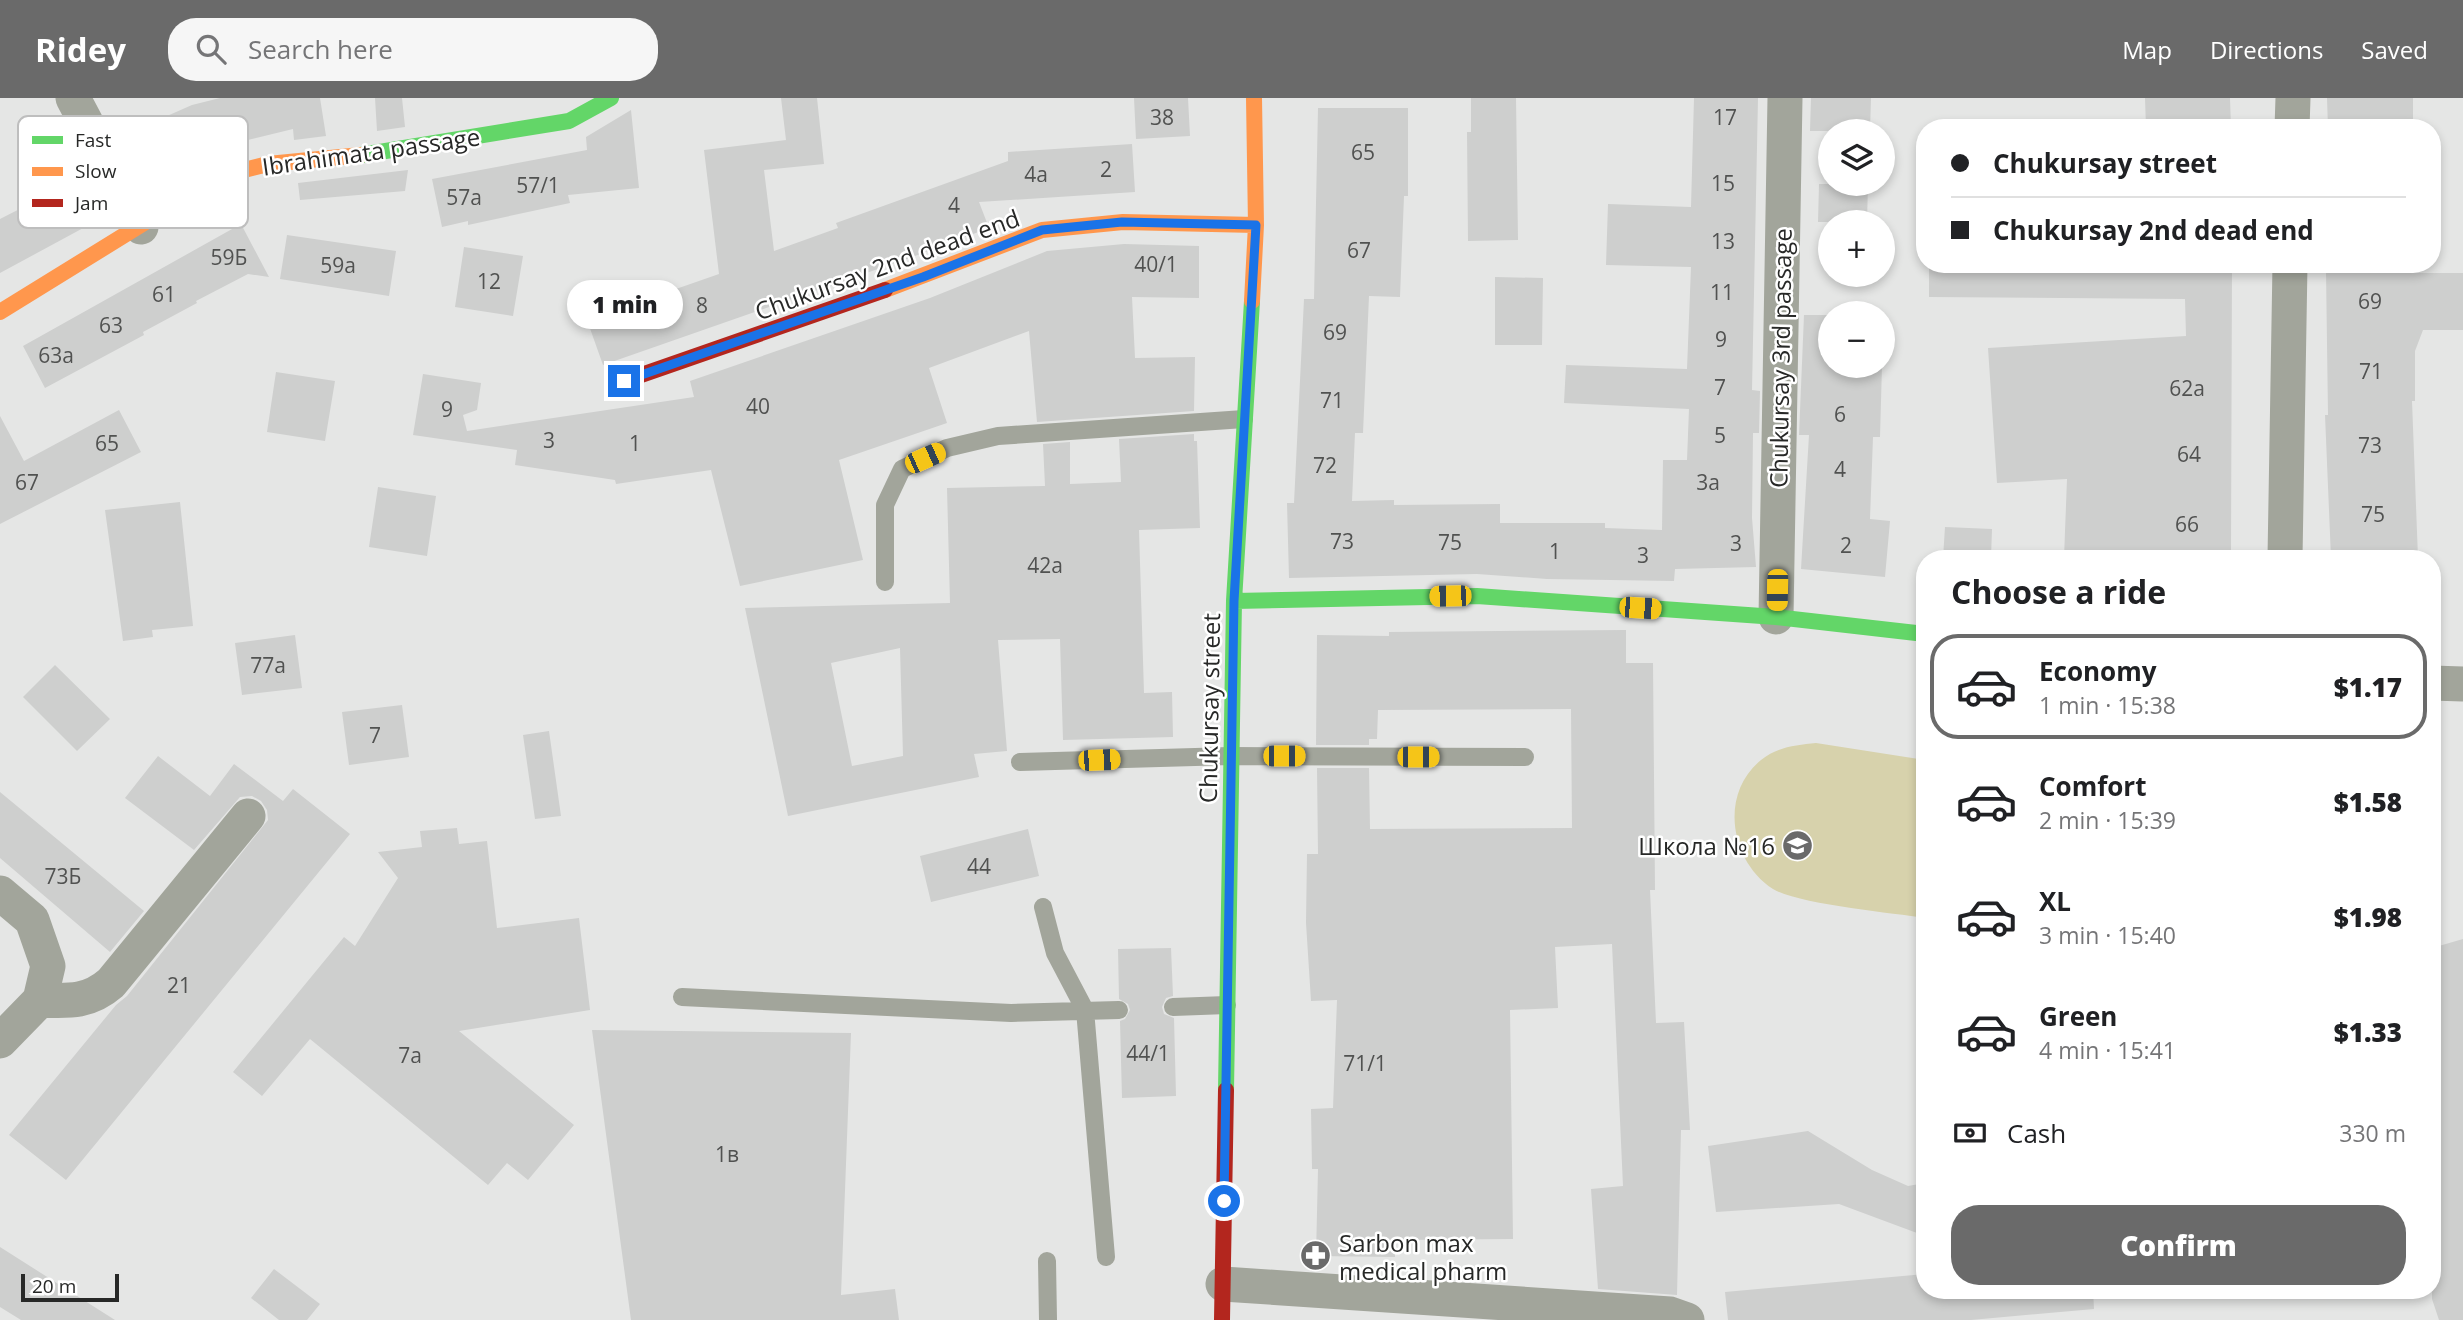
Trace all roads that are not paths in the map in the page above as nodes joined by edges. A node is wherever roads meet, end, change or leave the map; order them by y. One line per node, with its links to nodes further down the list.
1 (73, 98): 7 (street)
2 (611, 98): 6 (street, Ibrahimаta passage)
3 (1254, 98): 10 (street, Chukursay street)
4 (1785, 98): 19 (street, Chukursay 3rd passage)
5 (2293, 98): 8 (street)
6 (564, 109): 9 (street, Ibrahimаta passage)
7 (82, 116)
8 (2292, 119)
9 (248, 169)
10 (1256, 225): 14 (street, Chukursay 2nd dead end); 15 (street, Chukursay street)
11 (139, 228): 13 (street, Ibrahimаta passage)
12 (2290, 273): 16 (street)
13 (0, 312)
14 (624, 381)
15 (1244, 419): 17 (lane); 18 (street, Chukursay street)
16 (2285, 550)
17 (885, 582)
18 (1234, 601): 19 (street); 23 (street, Chukursay street)
19 (1776, 617): 20 (street)
20 (1916, 633)
21 (2441, 683): 22 (street)
22 (2463, 684)
23 (1230, 756): 24 (lane); 25 (lane); 31 (street, Chukursay street)
24 (1525, 757)
25 (1020, 762)
26 (248, 816): 30 (street)
27 (0, 893): 30 (street)
28 (1043, 907): 33 (lane)
29 (682, 997): 33 (lane)
30 (40, 1000): 35 (street)
31 (1227, 1005): 32 (lane); 38 (street, Chukursay street)
32 (1174, 1007)
33 (1085, 1010): 34 (lane); 36 (lane)
34 (1119, 1010)
35 (0, 1041)
36 (1106, 1257)
37 (1047, 1261): 39 (lane)
38 (1223, 1284): 40 (street, Chukursay street); 41 (street)
39 (1048, 1320)
40 (1222, 1320)
41 (1687, 1320)

